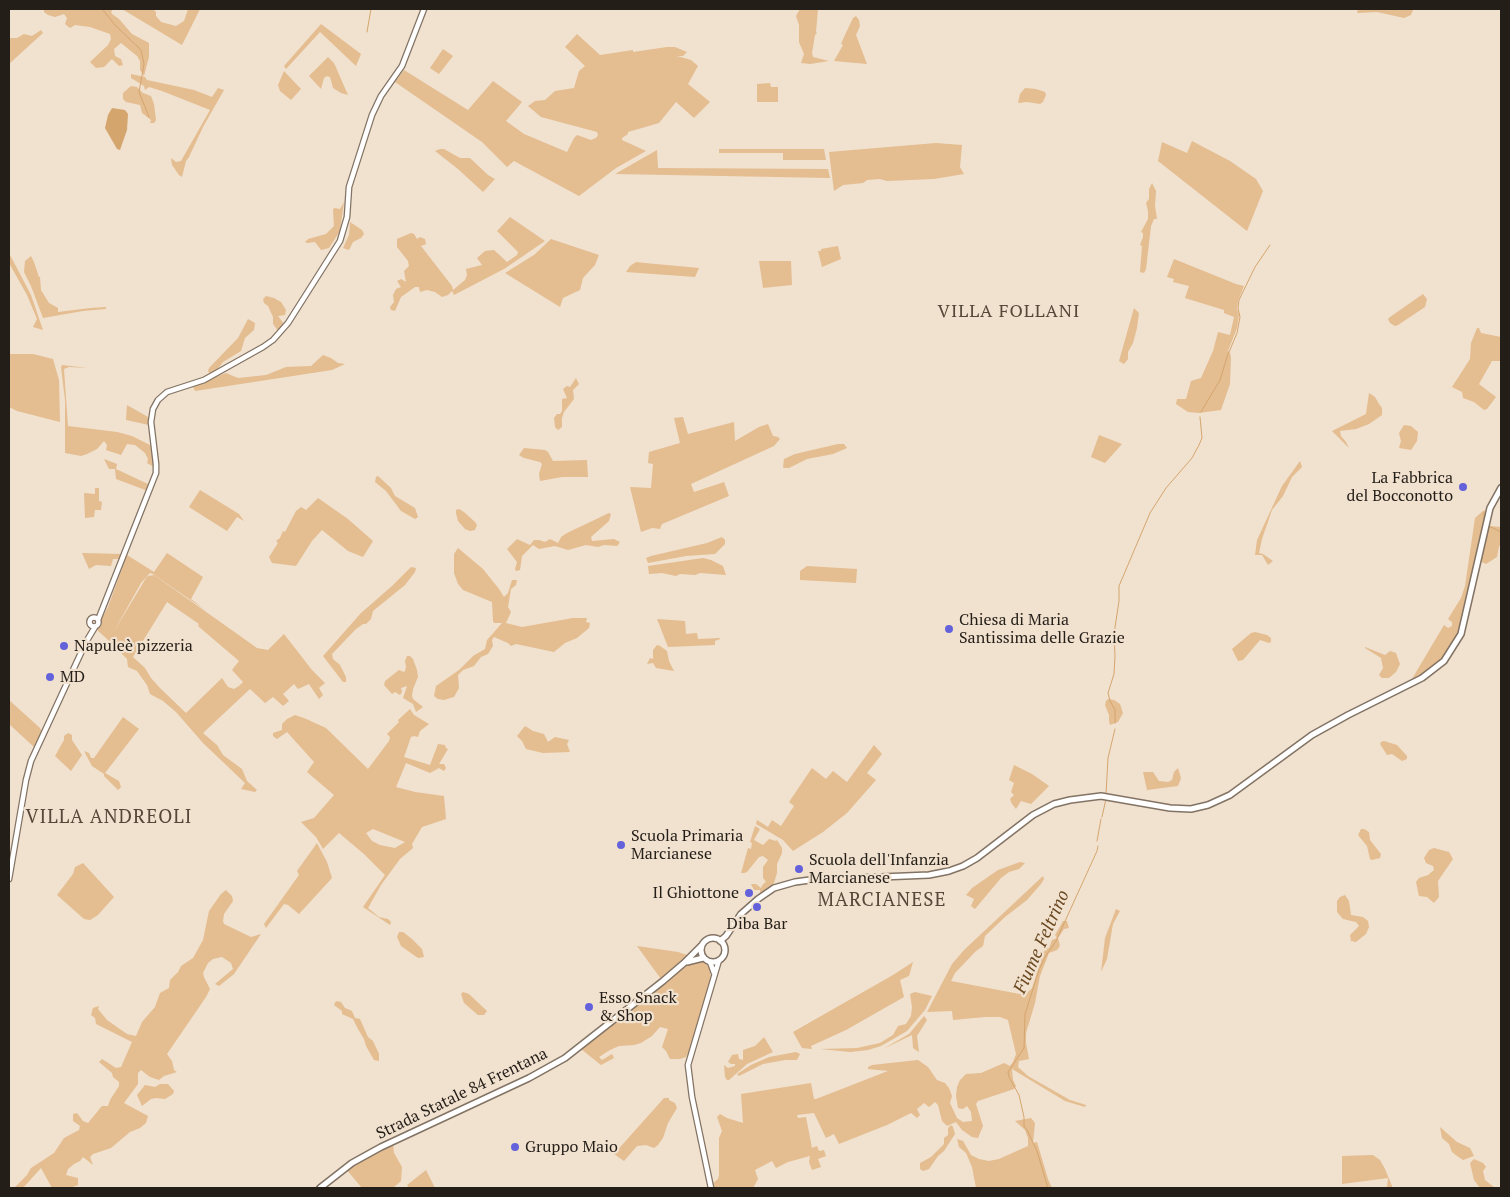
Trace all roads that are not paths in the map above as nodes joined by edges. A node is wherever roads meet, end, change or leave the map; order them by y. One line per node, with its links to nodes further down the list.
1 (424, 9): 3 (main road)
2 (1501, 488): 6 (main road)
3 (98, 620): 4 (main road); 4 (main road)
4 (92, 626): 5 (main road)
5 (9, 879)
6 (730, 930): 7 (main road); 9 (main road)
7 (720, 941): 8 (main road); 9 (main road)
8 (702, 945): 10 (main road); 13 (main road, Strada Statale 84 Frentana)
9 (724, 949): 11 (main road)
10 (703, 958): 12 (main road); 13 (main road, Strada Statale 84 Frentana)
11 (719, 960): 12 (main road); 14 (main road)
12 (710, 962): 14 (main road)
13 (684, 963): 15 (main road, Strada Statale 84 Frentana)
14 (714, 974): 16 (main road)
15 (320, 1188)
16 (711, 1188)

